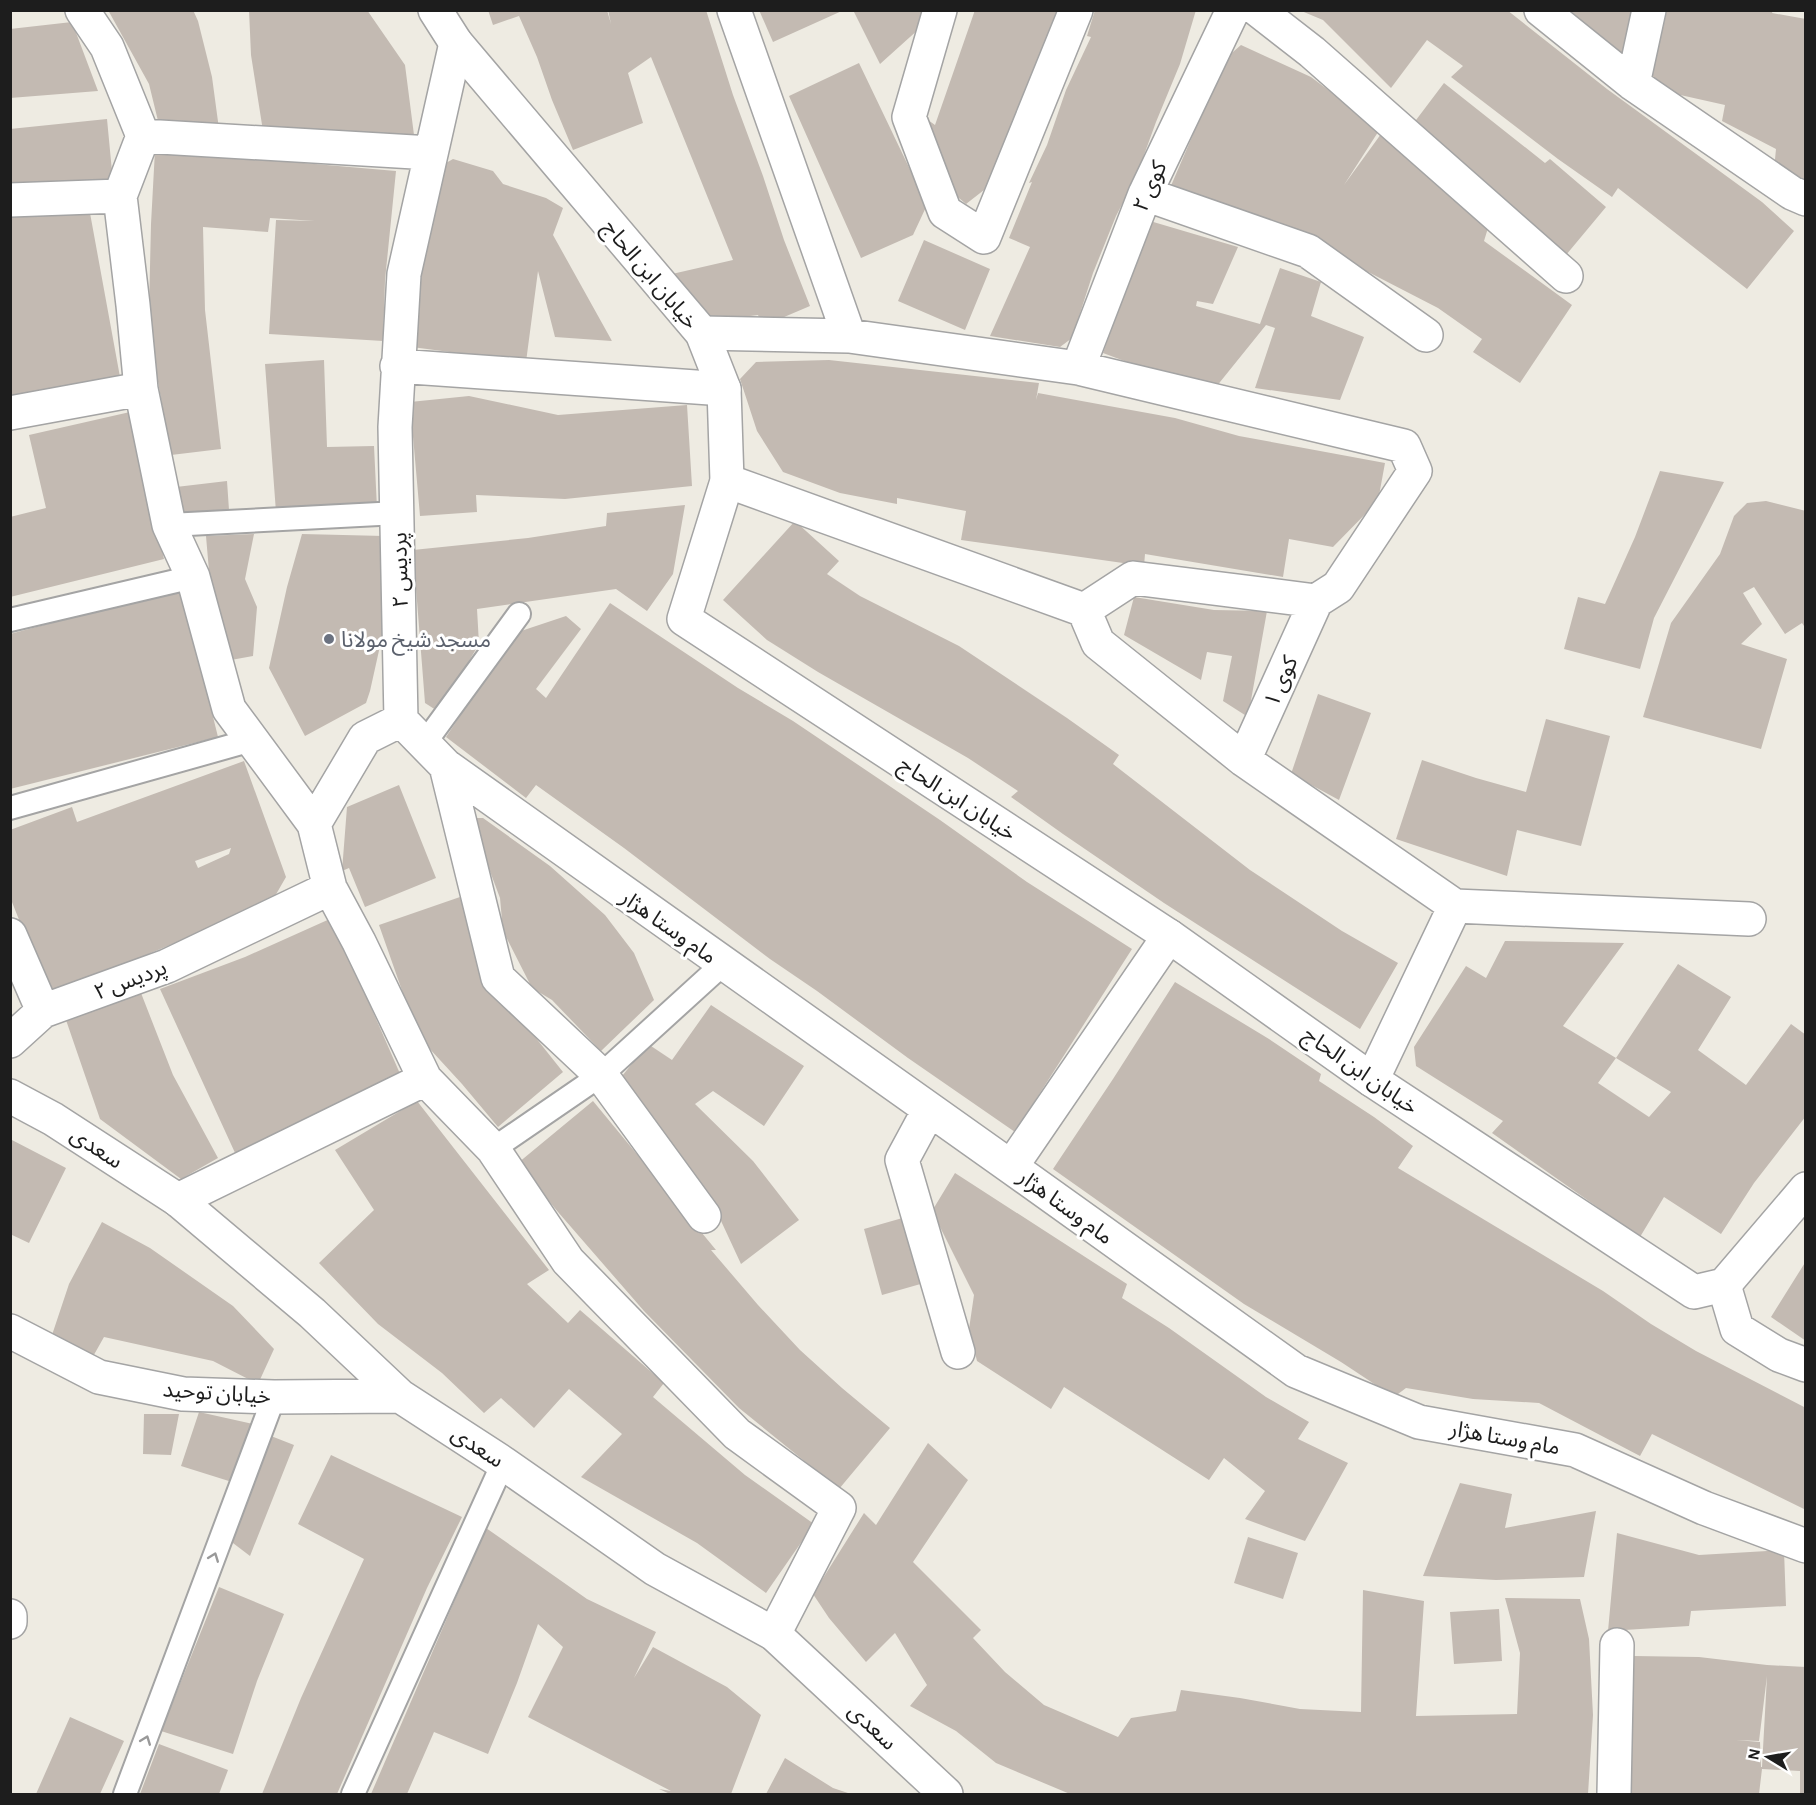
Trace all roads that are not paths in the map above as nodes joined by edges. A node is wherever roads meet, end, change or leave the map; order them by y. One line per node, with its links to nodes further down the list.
1 (82, 10): 12 (street)
2 (435, 10): 10 (street, خیابان ابن الحاج)
3 (734, 10): 21 (street)
4 (940, 10): 5 (street)
5 (1076, 10)
6 (1233, 10): 14 (street, کوی ۲)
7 (1258, 10): 18 (street)
8 (1541, 10): 11 (street)
9 (1649, 10): 11 (street)
10 (456, 43): 13 (street, پردیس ۲); 19 (street, خیابان ابن الحاج)
11 (1633, 84): 16 (street)
12 (143, 136): 13 (street); 15 (street)
13 (430, 153): 22 (street, پردیس ۲)
14 (1144, 194): 20 (street); 23 (street, کوی ۲)
15 (120, 196): 17 (street); 24 (street)
16 (1806, 199)
17 (10, 200)
18 (1566, 276)
19 (702, 333): 21 (street); 25 (street, خیابان ابن الحاج)
20 (1426, 335)
21 (849, 336): 23 (street)
22 (397, 366): 25 (street); 28 (street, پردیس ۲)
23 (1078, 368): 31 (street)
24 (141, 389): 26 (street); 29 (street)
25 (724, 389): 27 (street, خیابان ابن الحاج)
26 (10, 413)
27 (727, 481): 32 (street); 45 (street, خیابان ابن الحاج)
28 (398, 513): 29 (lane); 35 (street, پردیس ۲)
29 (170, 525): 30 (street)
30 (193, 577): 34 (lane); 36 (street)
31 (1316, 602): 32 (street); 38 (street, کوی ۱)
32 (1084, 610): 38 (street)
33 (519, 614): 37 (lane)
34 (10, 620)
35 (401, 720): 37 (street, مام وستا هژار); 40 (street)
36 (252, 740): 39 (lane); 40 (street)
37 (435, 755): 46 (street, مام وستا هژار); 49 (street)
38 (1244, 760): 42 (street)
39 (10, 808)
40 (314, 824): 41 (street)
41 (330, 888): 47 (street, پردیس ۲); 50 (street)
42 (1455, 906): 43 (street); 51 (street)
43 (1749, 919)
44 (10, 935): 47 (street)
45 (1169, 936): 51 (street, خیابان ابن الحاج); 55 (street)
46 (723, 964): 49 (lane); 53 (street, مام وستا هژار)
47 (42, 1011): 48 (street, پردیس ۲)
48 (10, 1041)
49 (601, 1075): 54 (lane); 58 (street)
50 (425, 1079): 54 (street); 57 (street)
51 (1372, 1080): 59 (street, خیابان ابن الحاج)
52 (10, 1096): 57 (street, سعدی)
53 (929, 1110): 55 (street, مام وستا هژار); 61 (street)
54 (493, 1149): 69 (street)
55 (1011, 1167): 66 (street, مام وستا هژار)
56 (1806, 1189): 59 (street)
57 (178, 1200): 64 (street, سعدی)
58 (704, 1216)
59 (1724, 1285): 62 (street)
60 (10, 1330): 63 (street, خیابان توحید)
61 (958, 1352)
62 (1806, 1365)
63 (274, 1396): 64 (street, خیابان توحید); 71 (lane, one-way to 63)
64 (400, 1396): 65 (street, سعدی)
65 (503, 1462): 69 (street, سعدی); 72 (lane)
66 (1806, 1546)
67 (10, 1616): 68 (street)
68 (10, 1622)
69 (774, 1634): 73 (street, سعدی)
70 (1617, 1645): 74 (street)
71 (125, 1794)
72 (353, 1794)
73 (946, 1794)
74 (1614, 1794)

